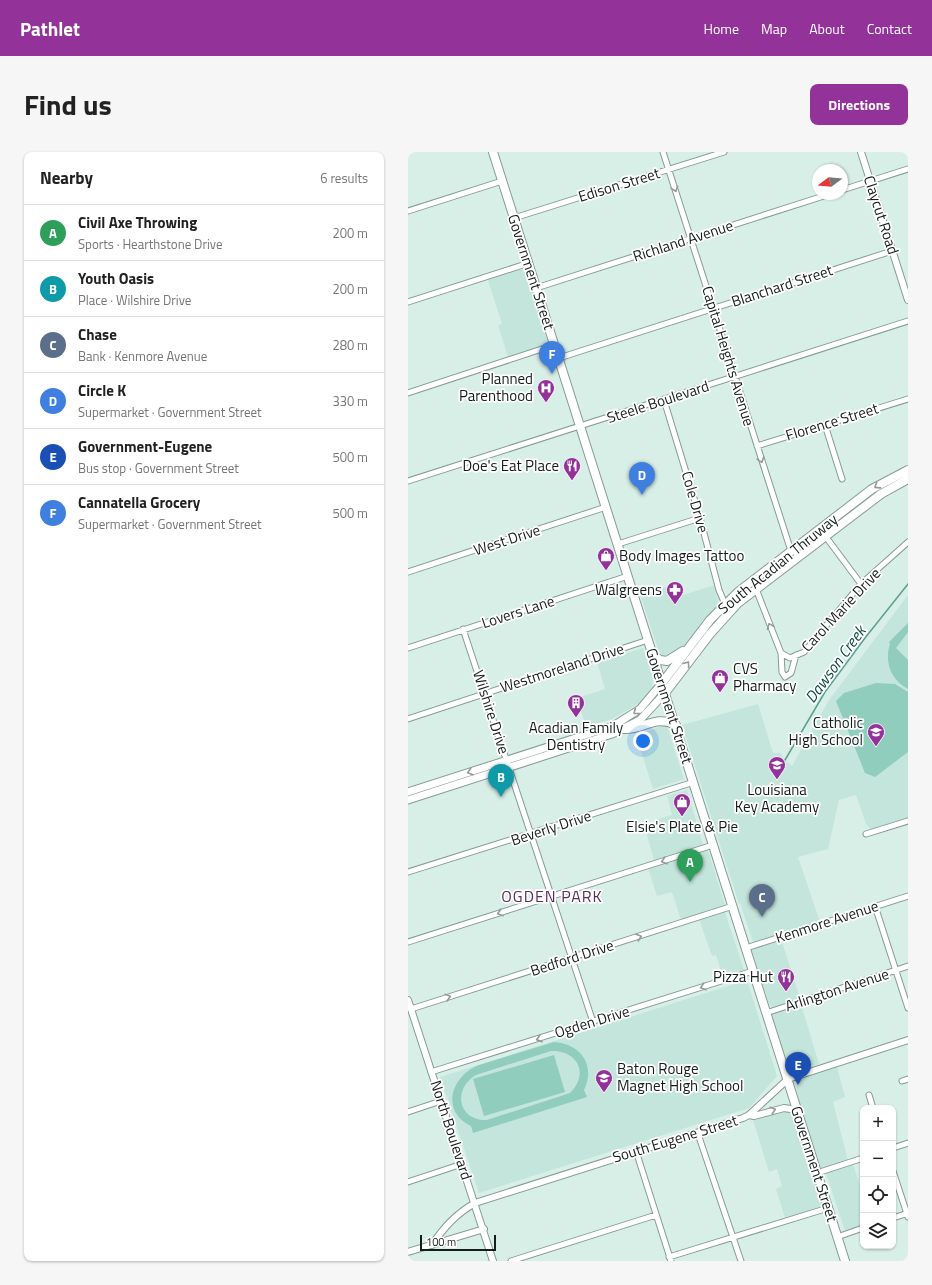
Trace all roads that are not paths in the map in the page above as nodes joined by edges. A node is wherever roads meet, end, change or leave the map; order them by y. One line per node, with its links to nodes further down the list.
1 (493, 152): 7 (main road, Government Street)
2 (663, 152): 5 (street, Capital Heights Avenue)
3 (724, 152): 5 (street, Edison Street)
4 (860, 152): 8 (street, Claycut Road)
5 (669, 169): 12 (street, Edison Street); 13 (street, Capital Heights Avenue, one-way to 13)
6 (908, 169): 8 (street)
7 (502, 181): 11 (street); 12 (main road, Government Street)
8 (870, 181): 9 (street); 14 (street, Claycut Road)
9 (848, 188)
10 (812, 200): 13 (street, Richland Avenue)
11 (408, 211)
12 (514, 218): 15 (main road, Government Street)
13 (691, 239): 16 (street, Richland Avenue); 19 (street, Capital Heights Avenue)
14 (892, 251): 17 (street, Claycut Road); 19 (street, Blanchard Street)
15 (529, 263): 16 (main road, Government Street); 18 (street)
16 (536, 288): 21 (main road, Government Street)
17 (908, 300)
18 (408, 302)
19 (714, 308): 22 (street, Blanchard Street); 23 (street, Capital Heights Avenue)
20 (908, 321): 23 (street, Steele Boulevard)
21 (554, 345): 22 (main road, Government Street); 24 (street)
22 (559, 358): 28 (main road, Government Street)
23 (735, 377): 26 (street, Steele Boulevard); 29 (street, Capital Heights Avenue)
24 (408, 393)
25 (908, 399): 27 (street, Florence Street)
26 (664, 400): 28 (street, Steele Boulevard); 35 (street, Cole Drive)
27 (825, 425): 29 (street, Florence Street); 31 (street)
28 (580, 426): 33 (street, Steele Boulevard); 34 (main road, Government Street)
29 (757, 446): 40 (street, Capital Heights Avenue, one-way to 40)
30 (908, 470): 36 (main road, South Acadian Thruway, one-way to 36)
31 (842, 479)
32 (908, 479): 37 (main road, South Acadian Thruway)
33 (408, 482)
34 (606, 507): 39 (main road, Government Street); 41 (street, West Drive)
35 (700, 518): 39 (street); 45 (street, Cole Drive)
36 (820, 529): 37 (street); 40 (main road, South Acadian Thruway)
37 (825, 536): 40 (main road, South Acadian Thruway); 43 (street)
38 (908, 542): 43 (street, Carol Marie Drive)
39 (618, 544): 42 (main road, Government Street)
40 (795, 553): 44 (main road, South Acadian Thruway); 45 (main road, South Acadian Thruway)
41 (408, 572)
42 (628, 576): 46 (street, Lovers Lane); 47 (main road, Government Street)
43 (861, 584): 52 (street, Carol Marie Drive)
44 (756, 589): 50 (street, one-way to 44); 54 (main road, South Acadian Thruway, one-way to 44)
45 (725, 604): 49 (main road, South Acadian Thruway)
46 (463, 629): 48 (street, Lovers Lane); 55 (street, Wilshire Drive)
47 (648, 640): 51 (main road, Government Street); 55 (street, Westmoreland Drive)
48 (408, 648)
49 (688, 648): 51 (main road); 53 (main road, South Acadian Thruway)
50 (781, 653): 52 (street, Carol Marie Drive); 52 (street)
51 (653, 655): 53 (main road, Government Street)
52 (796, 655)
53 (662, 683): 54 (main road, Government Street); 59 (main road, South Acadian Thruway, one-way to 59)
54 (665, 693): 57 (main road, Government Street); 58 (main road, South Acadian Thruway)
55 (485, 694): 56 (street, Westmoreland Drive); 59 (street, Wilshire Drive)
56 (408, 719)
57 (676, 726): 58 (main road); 61 (main road, Government Street)
58 (624, 729): 60 (main road, South Acadian Thruway)
59 (507, 760): 60 (street, Wilshire Drive); 62 (main road, South Acadian Thruway, one-way to 62)
60 (508, 768): 63 (main road, South Acadian Thruway); 65 (street, Wilshire Drive)
61 (694, 782): 65 (street, Beverly Drive); 67 (main road, Government Street)
62 (408, 792)
63 (408, 800)
64 (908, 821): 66 (street)
65 (531, 834): 68 (street, Beverly Drive); 69 (street, Wilshire Drive)
66 (866, 834)
67 (713, 845): 69 (street, one-way to 69); 71 (main road, Government Street)
68 (408, 872)
69 (552, 896): 73 (street, one-way to 73); 75 (street, Wilshire Drive)
70 (908, 896): 72 (street, Kenmore Avenue)
71 (733, 906): 74 (main road, Government Street); 75 (street, Bedford Drive, one-way to 71)
72 (875, 906): 74 (street, Kenmore Avenue); 77 (street)
73 (408, 942)
74 (746, 948): 78 (main road, Government Street)
75 (573, 958): 81 (street, Bedford Drive, one-way to 75); 83 (street, Wilshire Drive)
76 (908, 966): 77 (street, Arlington Avenue)
77 (896, 970): 80 (street); 82 (street, Arlington Avenue)
78 (753, 971): 82 (main road, Government Street); 83 (street, Ogden Drive, one-way to 83)
79 (408, 1000): 81 (street, North Boulevard)
80 (908, 1008)
81 (411, 1009): 85 (street, North Boulevard)
82 (766, 1013): 87 (main road, Government Street)
83 (593, 1022): 85 (street, Ogden Drive, one-way to 85)
84 (908, 1040): 87 (street, South Eugene Street)
85 (431, 1072): 90 (street, North Boulevard)
86 (908, 1079): 88 (street)
87 (788, 1080): 92 (main road, Government Street); 94 (street, South Eugene Street)
88 (902, 1081)
89 (869, 1095): 91 (street)
90 (441, 1102): 93 (street); 100 (street, North Boulevard)
91 (872, 1105)
92 (797, 1110): 94 (street, one-way to 92); 101 (main road, Government Street)
93 (408, 1112)
94 (749, 1115): 95 (street, South Eugene Street)
95 (698, 1134): 98 (street, South Eugene Street); 111 (street)
96 (908, 1143): 97 (street)
97 (896, 1147)
98 (636, 1151): 104 (street, South Eugene Street); 107 (street)
99 (860, 1159): 101 (street)
100 (462, 1164): 103 (street); 104 (street, North Boulevard)
101 (817, 1173): 105 (main road, Government Street)
102 (895, 1177): 106 (street)
103 (408, 1182)
104 (475, 1203): 109 (street, North Boulevard); 113 (street, South Eugene Street)
105 (828, 1208): 111 (street); 112 (main road, Government Street)
106 (908, 1214): 108 (street)
107 (656, 1215): 115 (street); 117 (street)
108 (896, 1217)
109 (484, 1229): 113 (street); 116 (street, North Boulevard)
110 (860, 1229): 112 (street)
111 (733, 1237): 115 (street); 118 (street)
112 (838, 1237): 119 (main road, Government Street)
113 (432, 1245): 114 (street)
114 (408, 1252)
115 (670, 1259)
116 (493, 1261)
117 (511, 1261)
118 (740, 1261)
119 (845, 1261)

